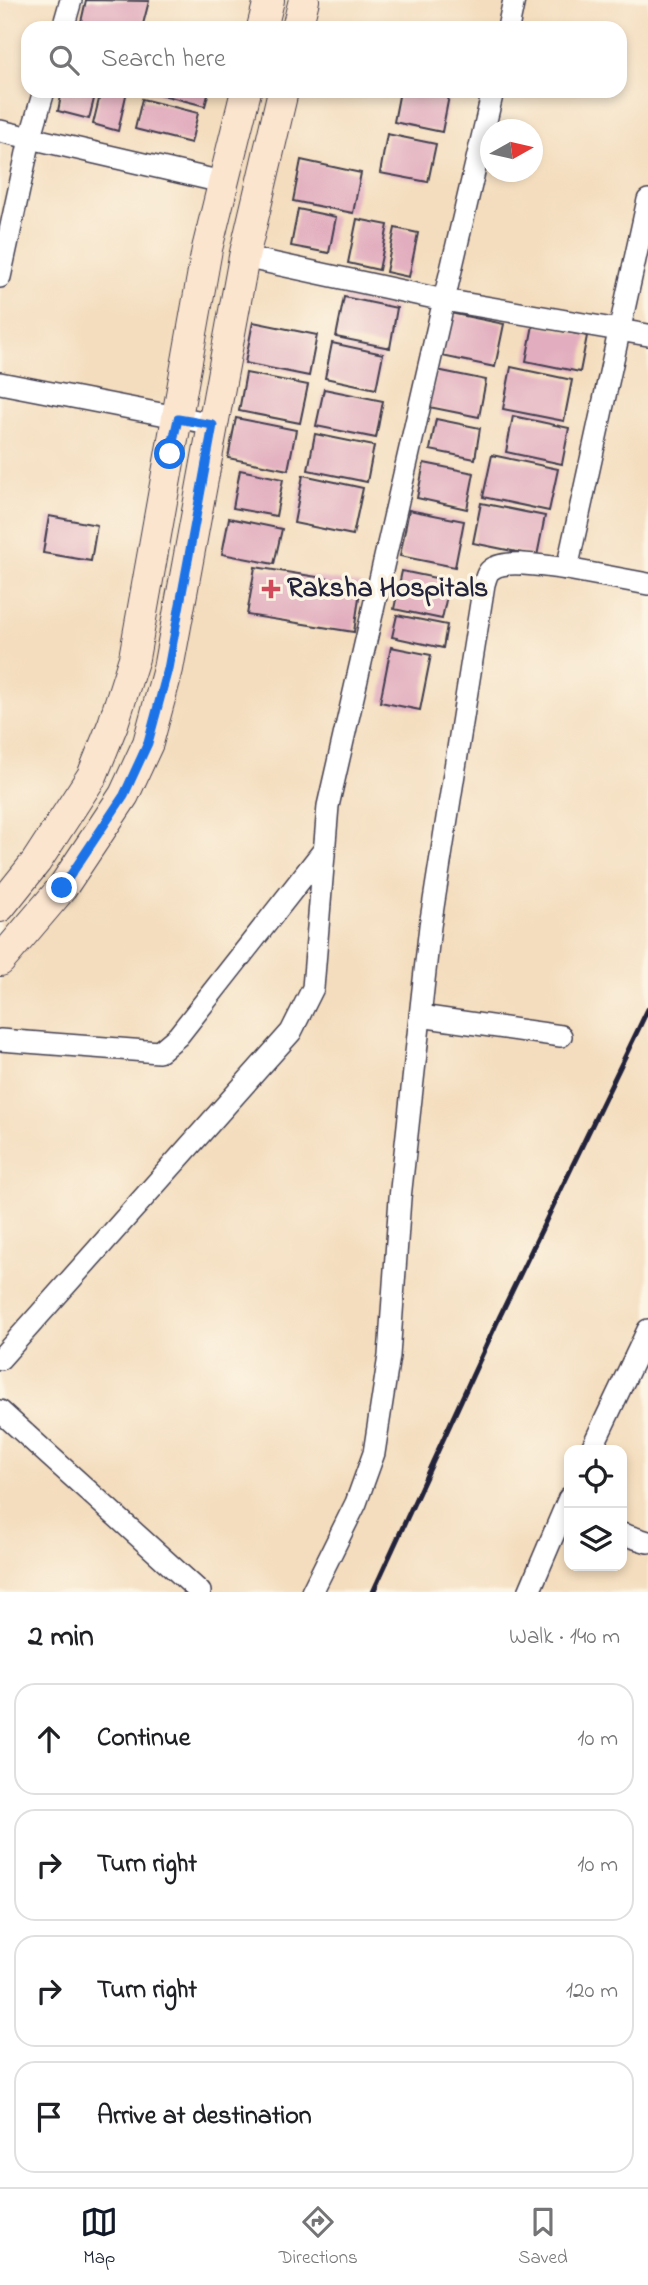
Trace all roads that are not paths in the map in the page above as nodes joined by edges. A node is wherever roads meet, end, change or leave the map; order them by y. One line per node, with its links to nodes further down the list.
1 (71, 0): 5 (street)
2 (269, 0): 6 (main road)
3 (304, 0): 7 (main road)
4 (514, 0): 8 (street)
5 (65, 21)
6 (264, 21)
7 (299, 21)
8 (510, 21)
9 (42, 98): 14 (street)
10 (244, 98): 15 (main road)
11 (281, 98): 17 (main road)
12 (491, 98): 19 (street)
13 (0, 131): 14 (street)
14 (30, 139): 15 (street); 18 (street)
15 (222, 182): 23 (main road)
16 (648, 200): 20 (street)
17 (244, 257): 19 (street); 24 (main road)
18 (0, 277)
19 (444, 300): 20 (street); 27 (street)
20 (619, 329): 21 (street); 25 (street)
21 (648, 335)
22 (0, 383): 23 (street)
23 (178, 419): 24 (street); 28 (main road)
24 (213, 425): 29 (main road)
25 (567, 569): 26 (street); 30 (street)
26 (648, 584)
27 (324, 849): 32 (street); 35 (street)
28 (0, 907)
29 (0, 961)
30 (420, 1016): 31 (street); 42 (street)
31 (561, 1036)
32 (0, 1040)
33 (648, 1330): 34 (street)
34 (642, 1353): 37 (street)
35 (0, 1359)
36 (0, 1411): 41 (street)
37 (594, 1445)
38 (564, 1516): 43 (street)
39 (627, 1536): 40 (street)
40 (648, 1542)
41 (200, 1592)
42 (312, 1592)
43 (529, 1592)

